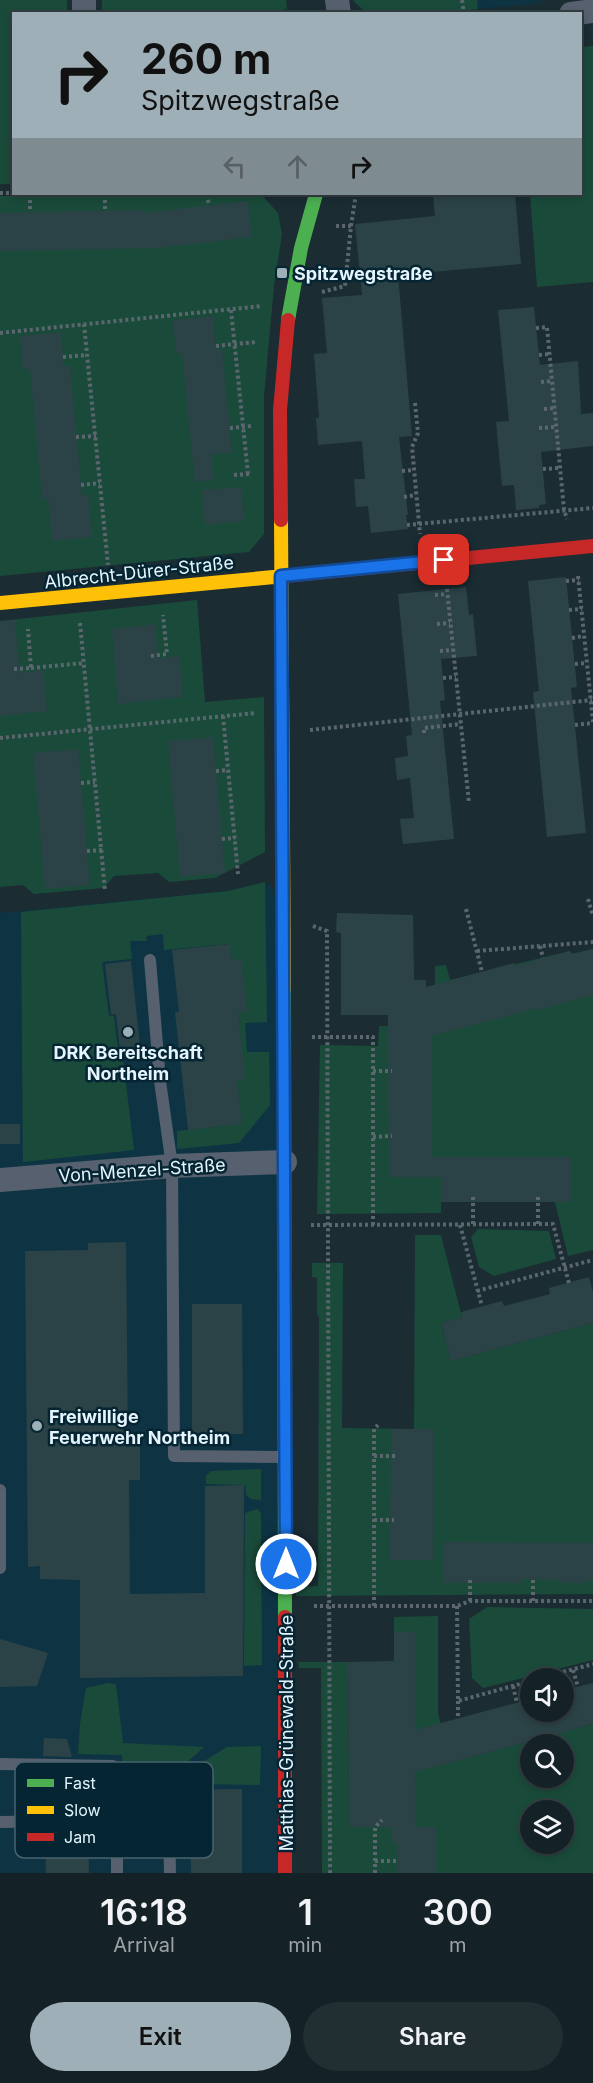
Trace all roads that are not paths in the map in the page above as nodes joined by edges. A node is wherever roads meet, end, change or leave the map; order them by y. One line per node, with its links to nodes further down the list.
1 (316, 195): 3 (street, Matthias-Grünewald-Straße)
2 (593, 546): 3 (street)
3 (281, 576): 4 (street, Albrecht-Dürer-Straße); 6 (street, Matthias-Grünewald-Straße)
4 (0, 603)
5 (150, 960): 7 (lane)
6 (285, 1162): 7 (street, Von-Menzel-Straße); 9 (street, Matthias-Grünewald-Straße)
7 (172, 1166): 8 (street, Von-Menzel-Straße); 9 (lane)
8 (0, 1180)
9 (285, 1457): 18 (street, Matthias-Grünewald-Straße)
10 (0, 1490): 11 (lane)
11 (0, 1568)
12 (0, 1764): 13 (lane)
13 (15, 1764)
14 (0, 1822): 15 (lane)
15 (15, 1822)
16 (170, 1858): 17 (lane)
17 (170, 1873)
18 (285, 1873)

